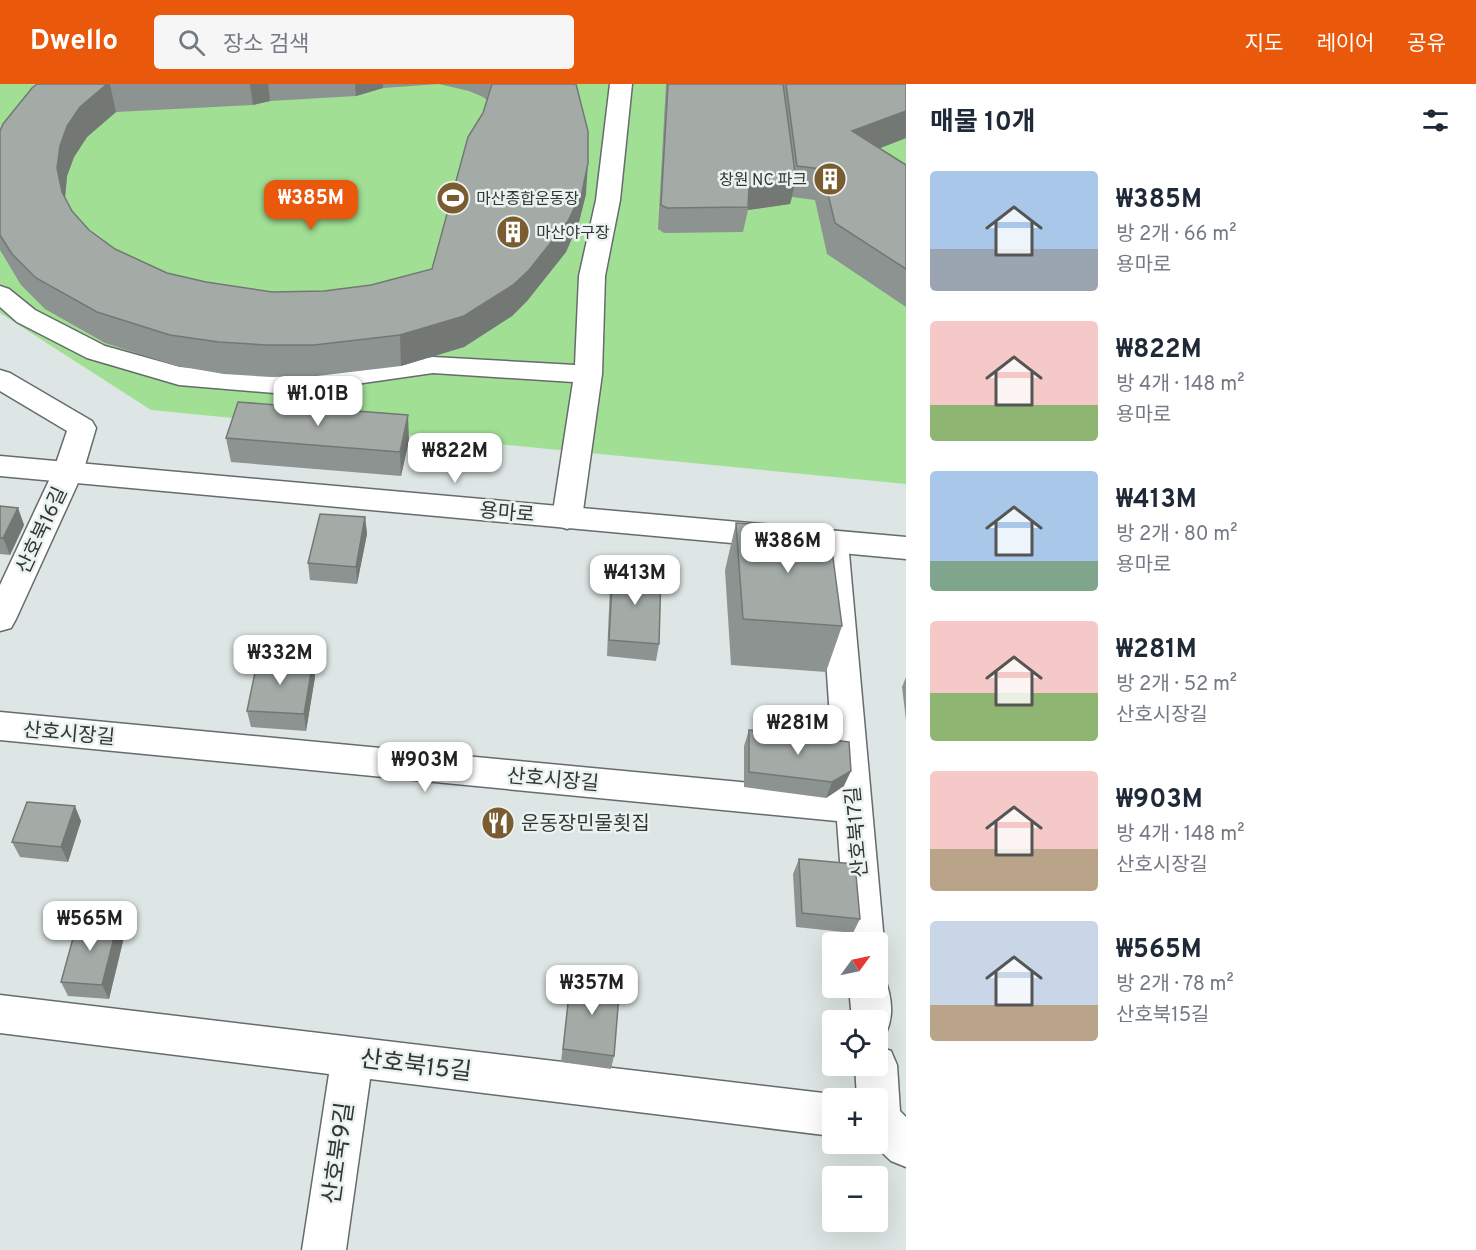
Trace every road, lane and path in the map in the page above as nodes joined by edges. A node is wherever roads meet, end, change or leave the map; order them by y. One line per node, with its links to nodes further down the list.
1 (621, 84): 3 (street)
2 (0, 294): 3 (street)
3 (588, 374): 7 (street)
4 (0, 379): 6 (street, 산호북16길)
5 (0, 466): 6 (street, 용마로)
6 (68, 472): 7 (street, 용마로); 10 (street, 산호북16길)
7 (567, 518): 8 (street, 용마로)
8 (833, 542): 9 (street, 용마로); 12 (street, 산호북17길)
9 (906, 548)
10 (0, 619)
11 (0, 726): 12 (street, 산호시장길)
12 (855, 808): 13 (street, 산호북17길)
13 (865, 932)
14 (0, 1014): 15 (street, 산호북15길)
15 (352, 1057): 16 (street, 산호북15길); 17 (street, 산호북9길)
16 (822, 1114)
17 (324, 1250)

